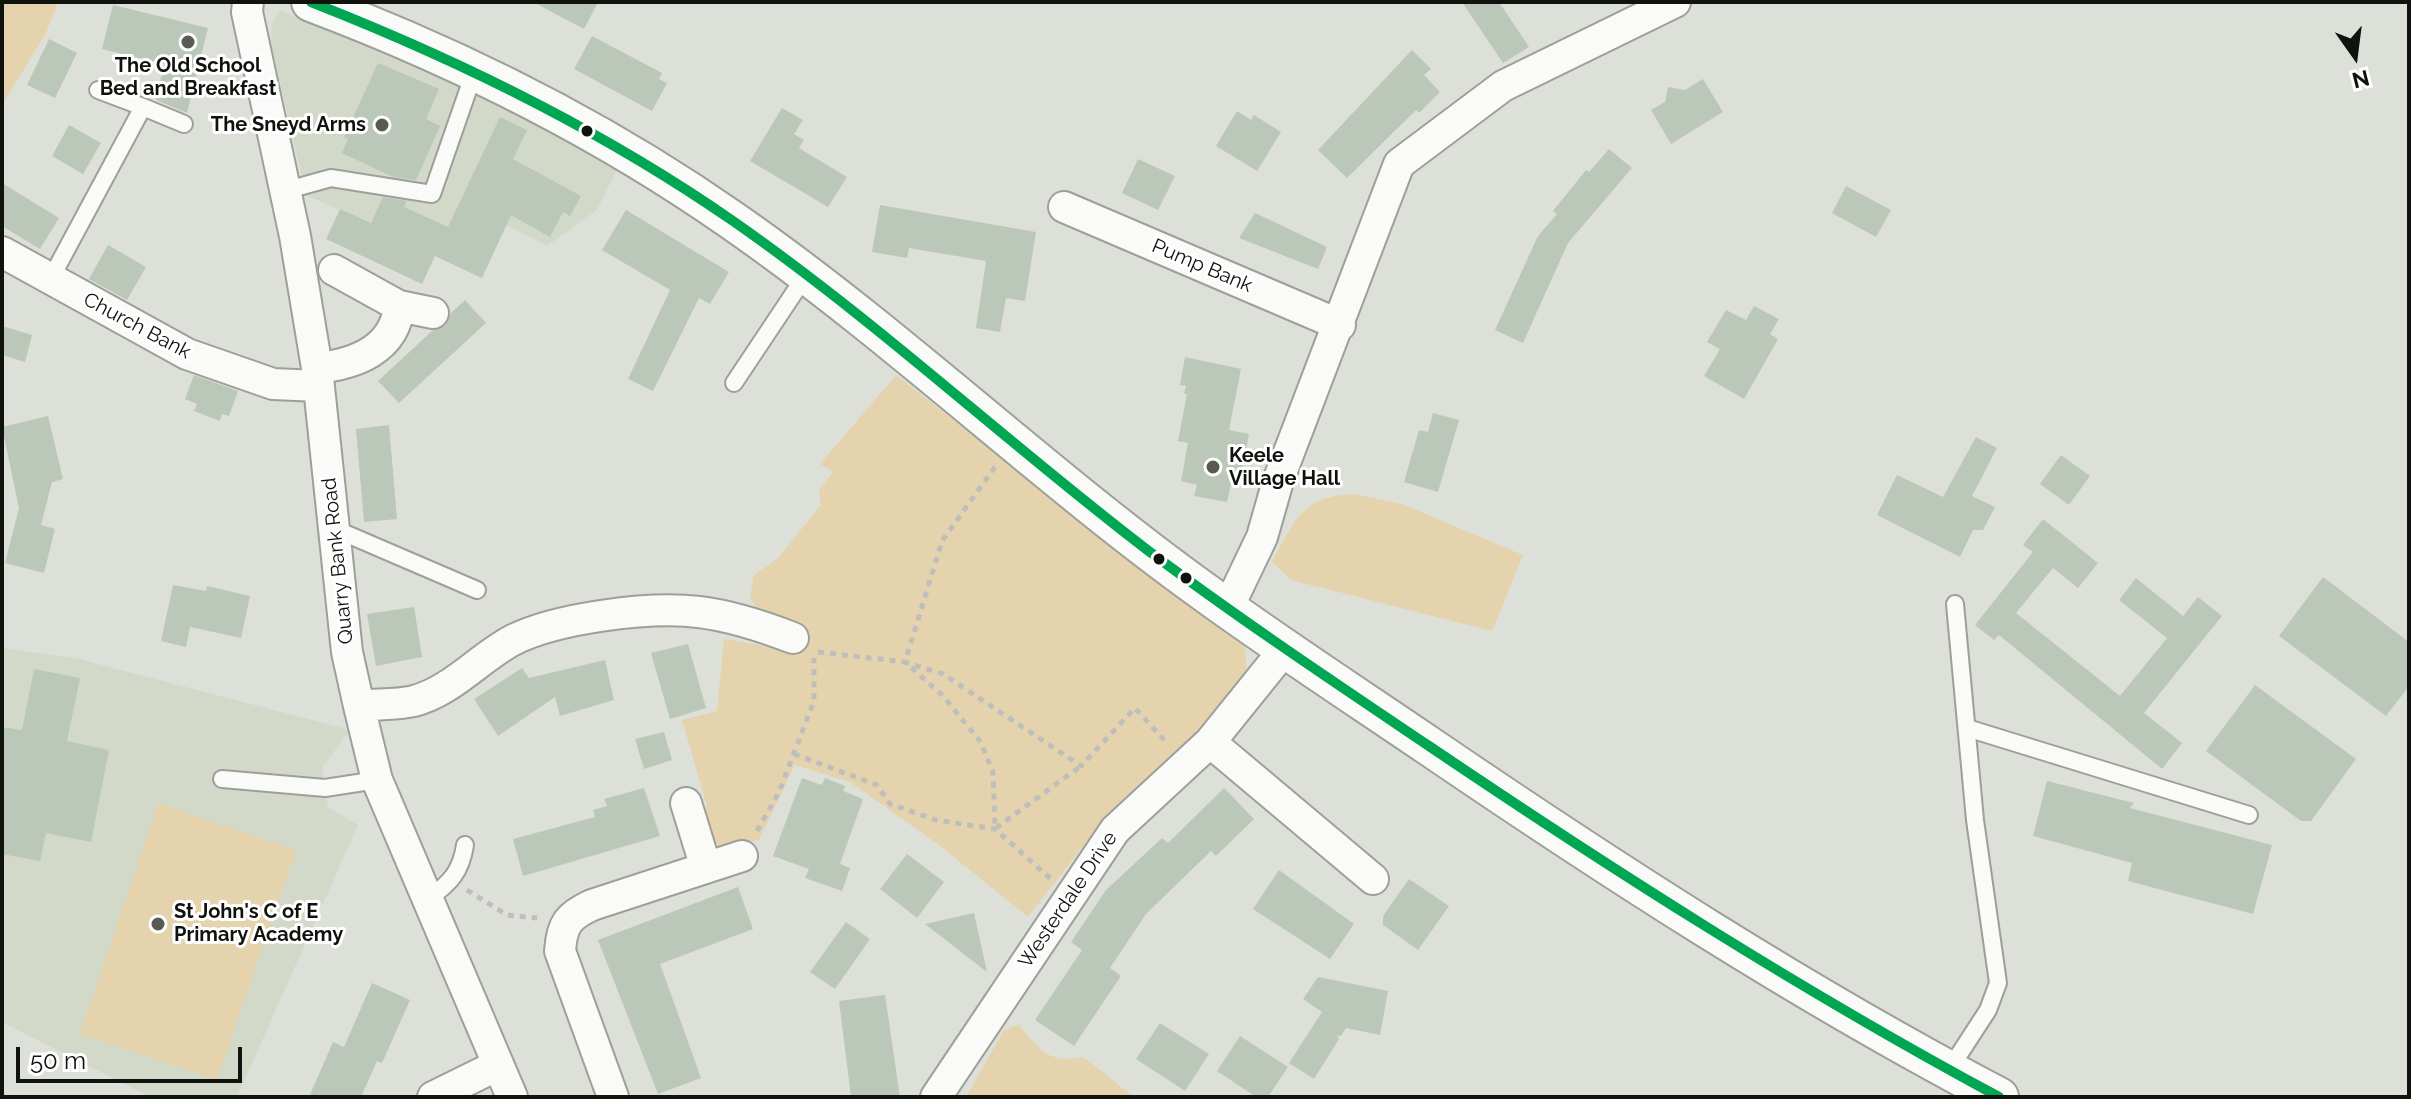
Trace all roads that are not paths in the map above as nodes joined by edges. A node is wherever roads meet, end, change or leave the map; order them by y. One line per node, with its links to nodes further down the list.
1 (248, 2): 10 (street, Quarry Bank Road)
2 (311, 2): 5 (street)
3 (361, 2): 5 (street)
4 (1675, 2): 18 (street)
5 (401, 36): 6 (street)
6 (474, 73): 10 (lane); 14 (street)
7 (98, 90): 8 (lane)
8 (143, 107): 9 (lane); 15 (lane)
9 (184, 124)
10 (284, 191): 19 (street, Quarry Bank Road)
11 (1064, 207): 18 (street, Pump Bank)
12 (2, 252): 15 (street, Church Bank)
13 (334, 270): 16 (street)
14 (806, 275): 20 (lane); 24 (street)
15 (50, 280): 19 (street, Church Bank)
16 (399, 306): 17 (street); 19 (street, Church Bank)
17 (433, 313)
18 (1340, 325): 24 (street)
19 (318, 377): 21 (street, Quarry Bank Road)
20 (734, 383)
21 (335, 529): 22 (lane); 27 (street, Quarry Bank Road)
22 (477, 590)
23 (1955, 604): 28 (lane)
24 (1228, 608): 26 (street)
25 (793, 638): 27 (street)
26 (1285, 649): 29 (street, Westerdale Drive); 40 (street)
27 (359, 706): 31 (street, Quarry Bank Road)
28 (1967, 728): 33 (lane); 40 (lane)
29 (1210, 742): 37 (street); 44 (street, Westerdale Drive)
30 (222, 779): 31 (lane)
31 (377, 780): 38 (street, Quarry Bank Road)
32 (686, 803): 36 (street)
33 (2249, 815)
34 (465, 845): 38 (lane)
35 (742, 856): 36 (street)
36 (706, 868): 43 (street)
37 (1373, 879)
38 (428, 899): 39 (street, Quarry Bank Road)
39 (498, 1065): 41 (street); 42 (street, Quarry Bank Road)
40 (1949, 1070): 45 (street)
41 (433, 1097)
42 (512, 1097)
43 (613, 1097)
44 (936, 1097)
45 (1999, 1097)

